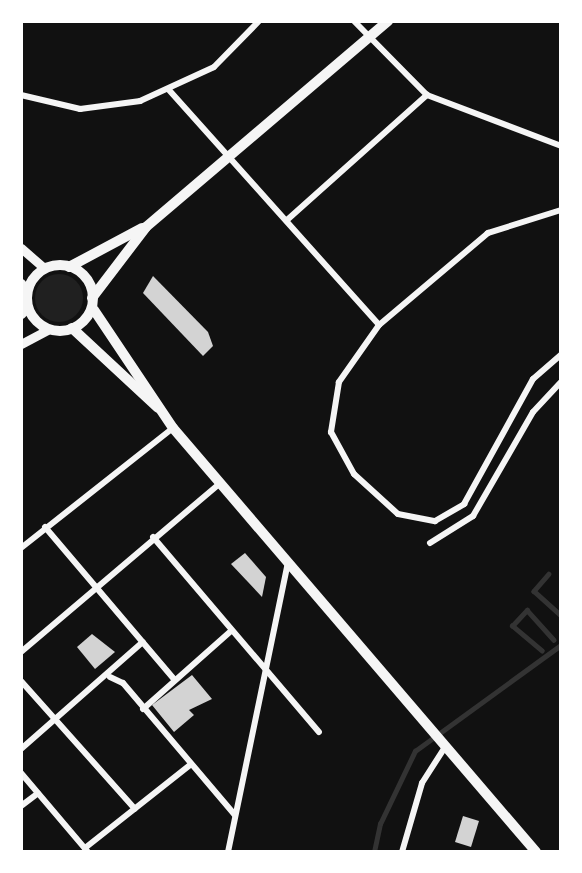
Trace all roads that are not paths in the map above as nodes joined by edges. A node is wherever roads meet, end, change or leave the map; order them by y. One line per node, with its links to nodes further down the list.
1 (259, 21): 5 (street)
2 (354, 21): 4 (street)
3 (388, 21): 4 (main road)
4 (368, 38): 7 (street); 9 (main road)
5 (169, 90): 6 (street); 9 (street)
6 (21, 95)
7 (427, 95): 8 (street); 11 (street)
8 (561, 146)
9 (226, 156): 11 (street); 12 (main road)
10 (561, 210): 20 (street)
11 (287, 220): 20 (street)
12 (146, 226): 15 (main road); 17 (main road)
13 (21, 248): 14 (main road)
14 (44, 268): 15 (main road); 16 (main road)
15 (66, 268): 17 (main road)
16 (24, 287): 19 (main road)
17 (92, 298): 18 (main road)
18 (94, 310): 21 (main road); 26 (main road)
19 (24, 311): 22 (main road)
20 (379, 325): 24 (street)
21 (72, 328): 22 (main road); 26 (main road)
22 (49, 329): 23 (main road)
23 (21, 344)
24 (561, 355)
25 (561, 382): 31 (street)
26 (162, 411): 27 (main road)
27 (173, 428): 28 (main road); 29 (street)
28 (220, 483): 30 (street); 33 (main road)
29 (46, 527): 32 (street); 34 (street)
30 (153, 537): 34 (street); 35 (street)
31 (430, 543)
32 (21, 548)
33 (288, 562): 38 (street); 45 (main road)
34 (96, 587): 36 (street); 37 (street)
35 (231, 631): 38 (street); 40 (street)
36 (143, 642): 39 (street); 40 (street)
37 (21, 652)
38 (264, 669): 44 (street); 52 (street)
39 (110, 677): 42 (street); 43 (street)
40 (174, 679): 42 (street)
41 (21, 681): 43 (street)
42 (144, 709): 47 (street)
43 (58, 719): 46 (street); 51 (street)
44 (318, 732)
45 (442, 743): 55 (street); 56 (main road)
46 (21, 749)
47 (190, 765): 51 (street); 52 (street)
48 (21, 773): 49 (street)
49 (38, 793): 50 (street); 53 (street)
50 (21, 806)
51 (135, 809): 53 (street)
52 (235, 815): 54 (street)
53 (86, 850)
54 (228, 852)
55 (402, 852)
56 (536, 852)

